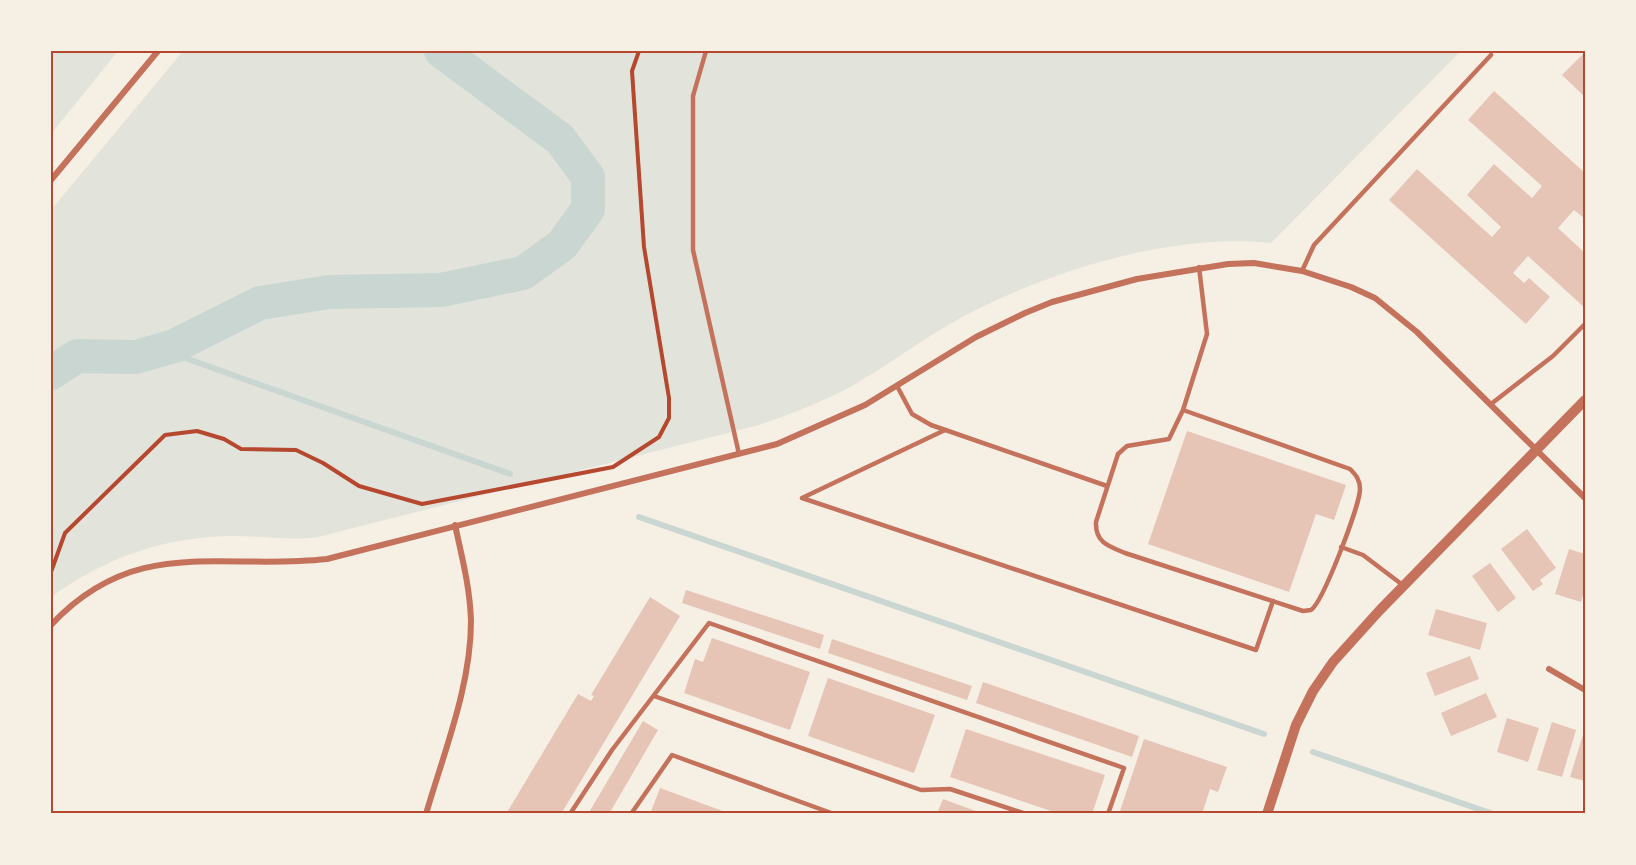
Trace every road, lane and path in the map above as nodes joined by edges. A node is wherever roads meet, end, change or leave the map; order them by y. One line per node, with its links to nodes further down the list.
1 (158, 51): 5 (street)
2 (639, 51): 20 (path)
3 (706, 51): 15 (lane)
4 (1491, 55): 7 (lane)
5 (51, 180)
6 (1199, 267): 7 (street); 9 (street); 12 (lane)
7 (1302, 271): 11 (street)
8 (1585, 324): 11 (lane)
9 (897, 386): 13 (lane); 15 (street)
10 (1585, 400): 14 (street)
11 (1491, 404): 14 (street)
12 (1183, 410): 16 (lane); 19 (lane)
13 (945, 430): 16 (lane); 22 (lane)
14 (1536, 451): 17 (street); 21 (street)
15 (740, 454): 18 (street)
16 (1107, 486): 22 (lane)
17 (1585, 498)
18 (455, 525): 23 (street); 28 (street)
19 (1341, 547): 21 (lane); 22 (lane)
20 (51, 572)
21 (1404, 586): 27 (street)
22 (1273, 601)
23 (51, 625)
24 (1549, 669): 25 (street)
25 (1585, 690)
26 (654, 696): 29 (lane); 32 (lane); 33 (lane)
27 (1265, 812)
28 (426, 814)
29 (570, 814)
30 (631, 814): 31 (lane)
31 (834, 814)
32 (1026, 814)
33 (1108, 814)

